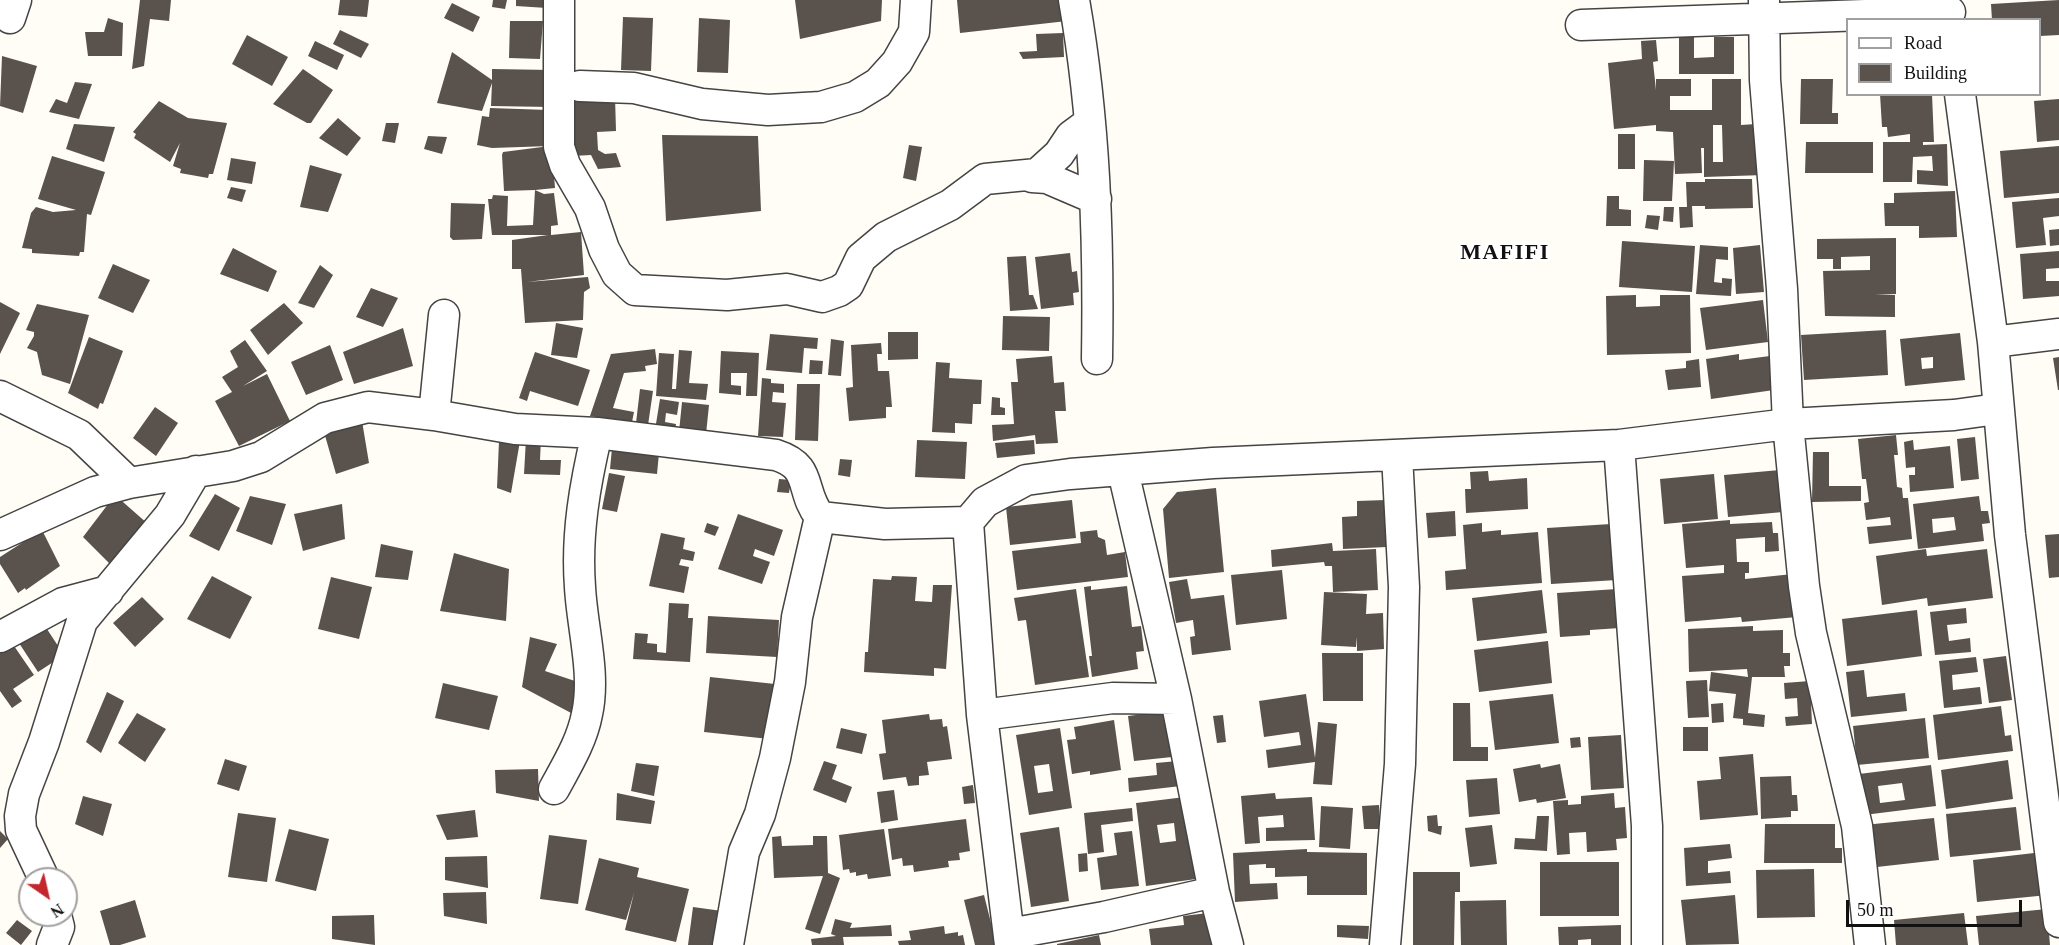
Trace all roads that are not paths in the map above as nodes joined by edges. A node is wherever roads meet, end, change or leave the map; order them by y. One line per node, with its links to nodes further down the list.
1 (559, 0): 10 (street)
2 (916, 0): 7 (street)
3 (1074, 0): 9 (street)
4 (1764, 10): 5 (street); 6 (street); 19 (street)
5 (1950, 11)
6 (1581, 26)
7 (580, 86)
8 (1960, 96): 14 (street)
9 (1090, 122): 10 (street); 11 (street)
10 (1032, 177): 11 (street)
11 (1096, 199): 15 (street)
12 (444, 315): 18 (street)
13 (2059, 334): 14 (street)
14 (1993, 342): 17 (street)
15 (1097, 359)
16 (0, 396): 25 (street)
17 (1997, 409): 19 (street); 36 (street)
18 (434, 415): 20 (street); 23 (street)
19 (1788, 424): 21 (street); 44 (street)
20 (597, 433): 26 (street); 33 (street)
21 (1618, 445): 22 (street); 43 (street)
22 (1397, 455): 24 (street); 42 (street)
23 (196, 471): 25 (street); 29 (street)
24 (1124, 471): 27 (street); 31 (street)
25 (129, 483): 28 (street)
26 (820, 517): 27 (street); 40 (street)
27 (968, 522): 32 (street)
28 (0, 535)
29 (108, 591): 30 (street); 34 (street)
30 (0, 637)
31 (1176, 699): 32 (street); 35 (street)
32 (982, 715): 38 (street)
33 (554, 789)
34 (38, 867)
35 (1214, 892): 38 (street); 41 (street)
36 (2059, 922)
37 (59, 927): 39 (street)
38 (1010, 939)
39 (52, 945)
40 (728, 945)
41 (1228, 945)
42 (1385, 945)
43 (1647, 945)
44 (1870, 945)

